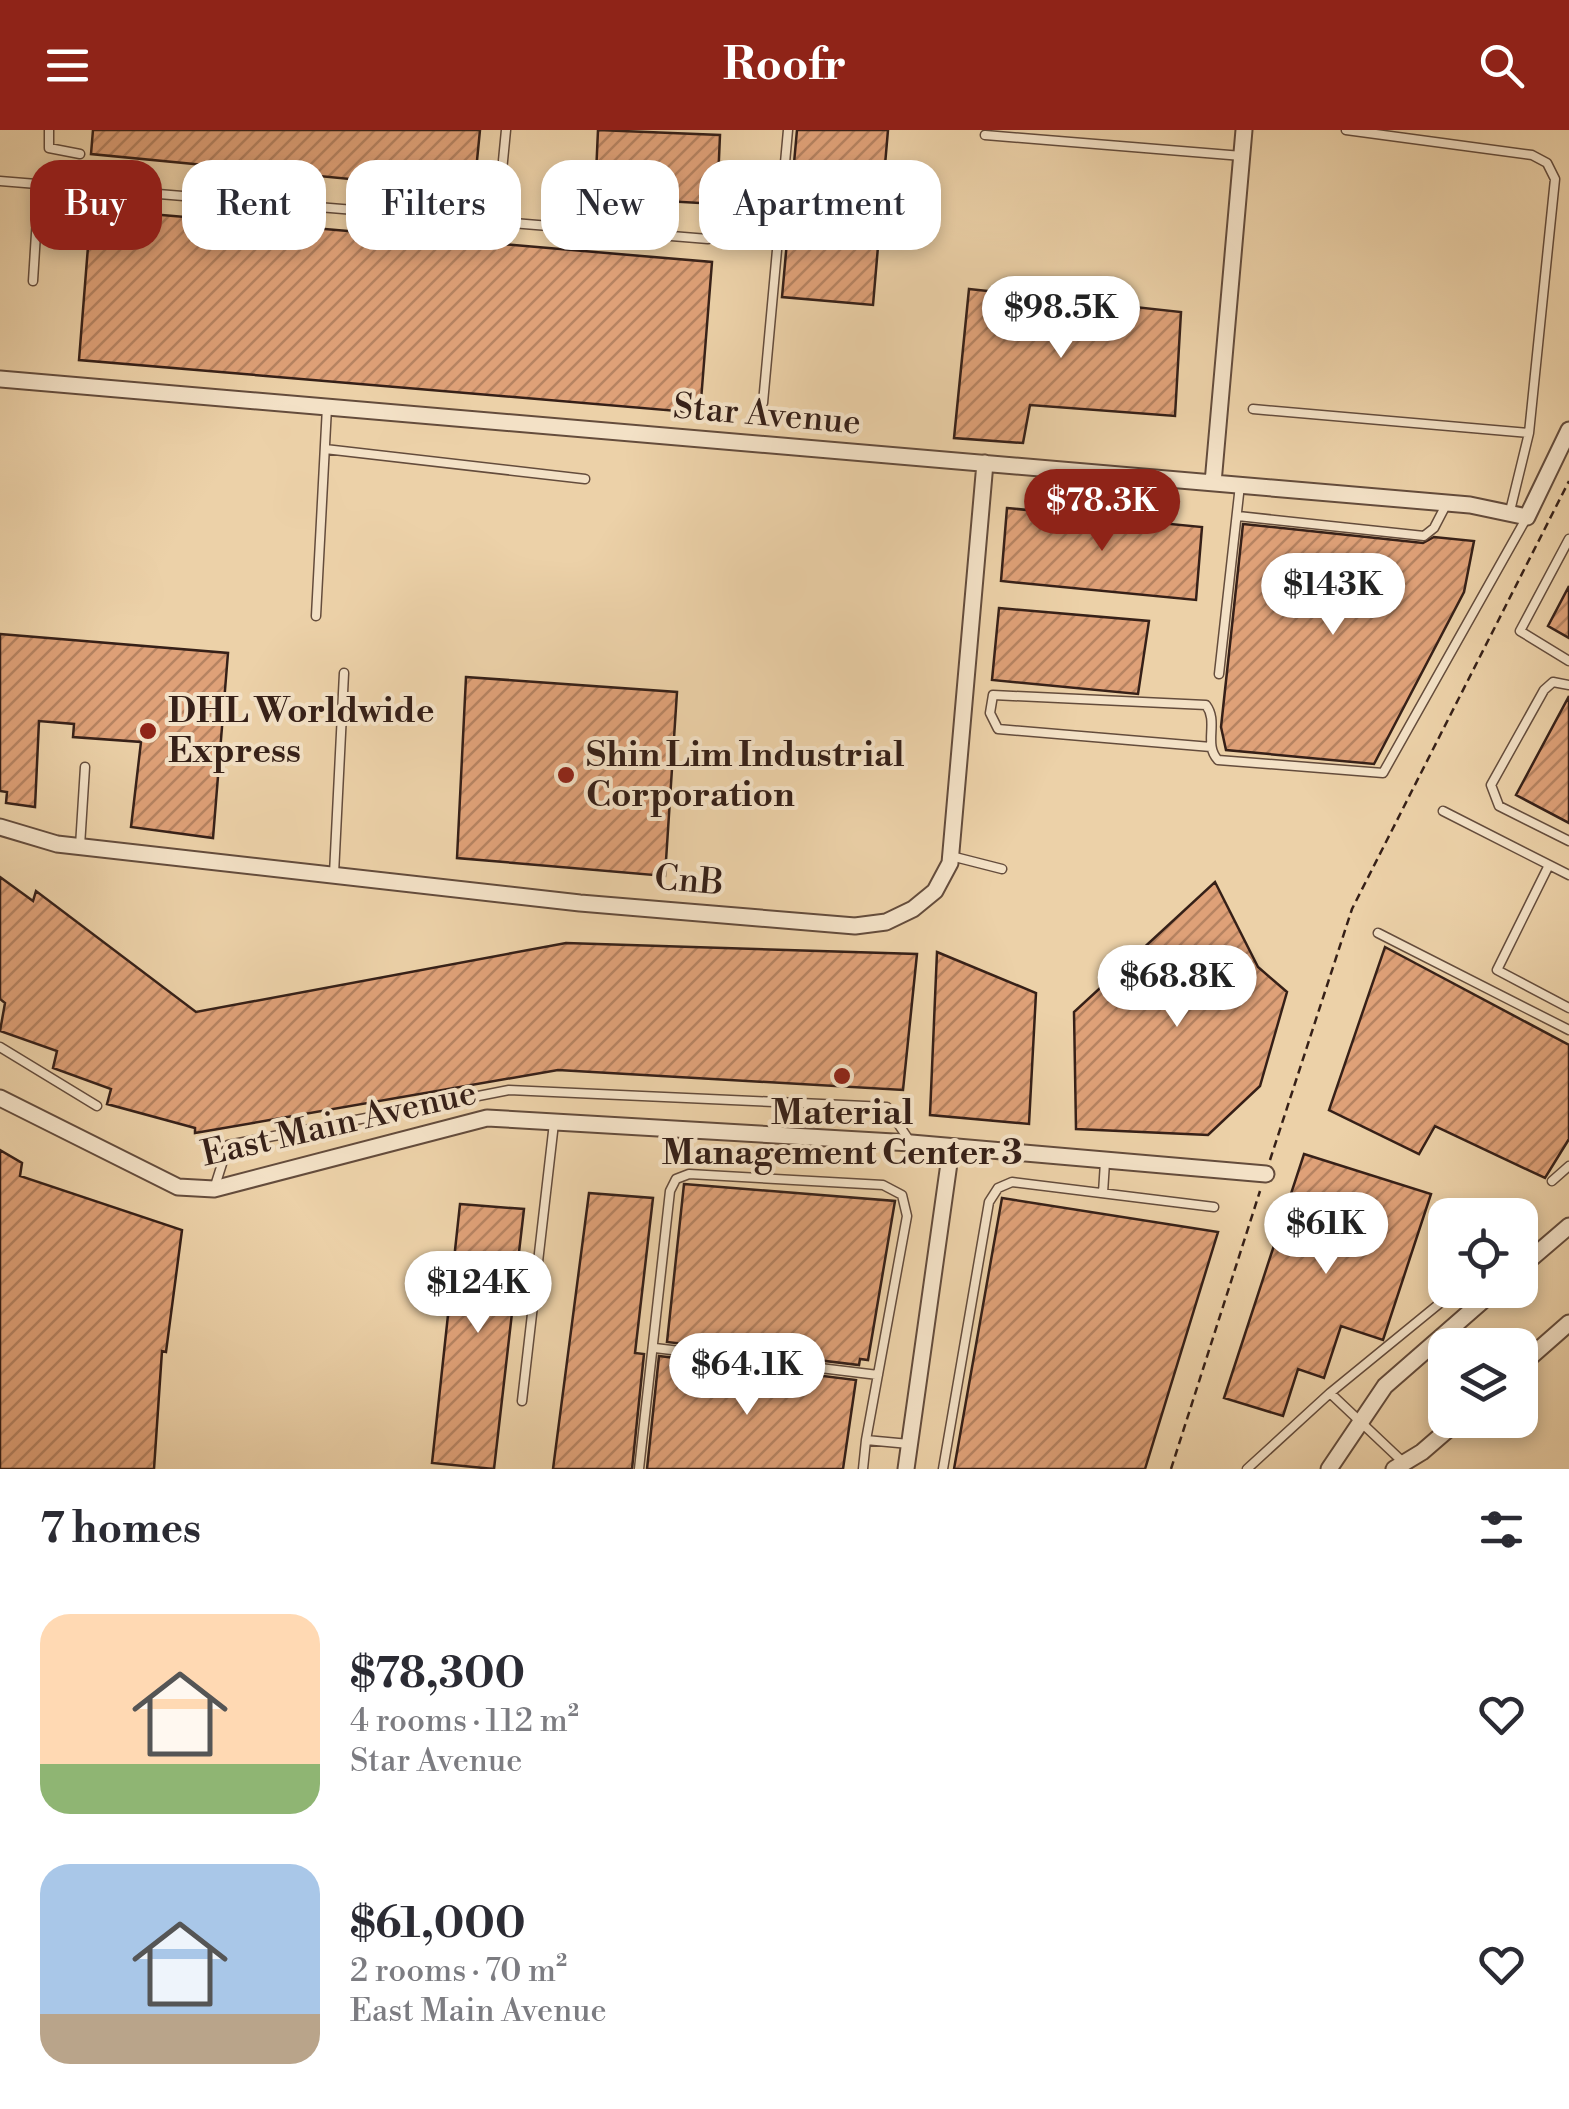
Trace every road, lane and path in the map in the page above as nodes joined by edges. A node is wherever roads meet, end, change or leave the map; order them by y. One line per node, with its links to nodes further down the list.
1 (48, 130): 7 (lane)
2 (506, 130): 9 (lane)
3 (788, 130): 19 (lane)
4 (1244, 130): 8 (street)
5 (1346, 130): 23 (lane)
6 (986, 135): 8 (lane)
7 (80, 154)
8 (1242, 156): 28 (street)
9 (503, 160)
10 (0, 181): 11 (lane)
11 (30, 185)
12 (162, 196): 13 (lane)
13 (346, 210)
14 (521, 224): 15 (lane)
15 (699, 238)
16 (36, 250): 17 (lane)
17 (34, 281)
18 (0, 379): 20 (street, Star Avenue)
19 (763, 404)
20 (327, 407): 24 (lane); 25 (street, Star Avenue)
21 (1253, 410): 23 (lane)
22 (1569, 430): 33 (street)
23 (1529, 433): 31 (lane)
24 (326, 448): 26 (lane); 35 (lane)
25 (985, 464): 28 (street, Star Avenue); 40 (street, CnB)
26 (585, 479)
27 (1569, 482): 64 (path)
28 (1213, 483): 29 (street, Star Avenue)
29 (1240, 485): 30 (street, Star Avenue); 32 (lane)
30 (1447, 503): 31 (street, Star Avenue); 32 (lane)
31 (1510, 512): 33 (street, Star Avenue)
32 (1238, 516): 38 (lane)
33 (1527, 517): 42 (lane)
34 (1569, 539): 36 (lane)
35 (316, 616)
36 (1569, 661)
37 (344, 674): 51 (lane)
38 (1219, 674)
39 (1569, 684): 46 (lane)
40 (962, 708): 41 (lane); 48 (street, CnB)
41 (990, 713): 42 (lane); 42 (lane)
42 (1210, 747)
43 (85, 767): 47 (lane)
44 (1443, 811): 49 (lane)
45 (0, 827): 47 (street, CnB)
46 (1569, 841)
47 (80, 846): 51 (street, CnB)
48 (951, 856): 50 (lane); 51 (street, CnB)
49 (1549, 866): 52 (lane); 54 (lane)
50 (1002, 869)
51 (334, 874)
52 (1569, 875)
53 (1378, 933): 55 (lane)
54 (1569, 1008)
55 (1569, 1030)
56 (0, 1046): 58 (lane)
57 (0, 1098): 66 (street, East Main Avenue)
58 (97, 1106)
59 (554, 1123): 60 (street, East Main Avenue); 66 (street, East Main Avenue); 78 (lane)
60 (911, 1144): 61 (street, East Main Avenue); 66 (lane)
61 (952, 1149): 62 (street, East Main Avenue); 82 (street)
62 (1104, 1162): 64 (street, East Main Avenue); 67 (lane)
63 (1569, 1166): 65 (lane)
64 (1266, 1174): 88 (path)
65 (1552, 1181)
66 (214, 1189)
67 (1103, 1193): 68 (lane); 87 (lane)
68 (1214, 1207)
69 (1569, 1226): 70 (street)
70 (1538, 1253)
71 (1434, 1308): 77 (lane)
72 (1473, 1310): 79 (street)
73 (1569, 1324): 75 (street)
74 (654, 1348): 76 (lane); 76 (lane); 84 (lane)
75 (1538, 1351)
76 (878, 1374): 81 (lane)
77 (1330, 1393): 79 (lane); 89 (lane)
78 (522, 1401)
79 (1362, 1424): 83 (lane); 90 (street)
80 (1436, 1438): 83 (street)
81 (866, 1440): 82 (lane); 85 (lane)
82 (910, 1444): 86 (street)
83 (1399, 1466)
84 (639, 1469)
85 (862, 1469)
86 (906, 1469)
87 (943, 1469)
88 (1172, 1469)
89 (1246, 1469)
90 (1329, 1469)

